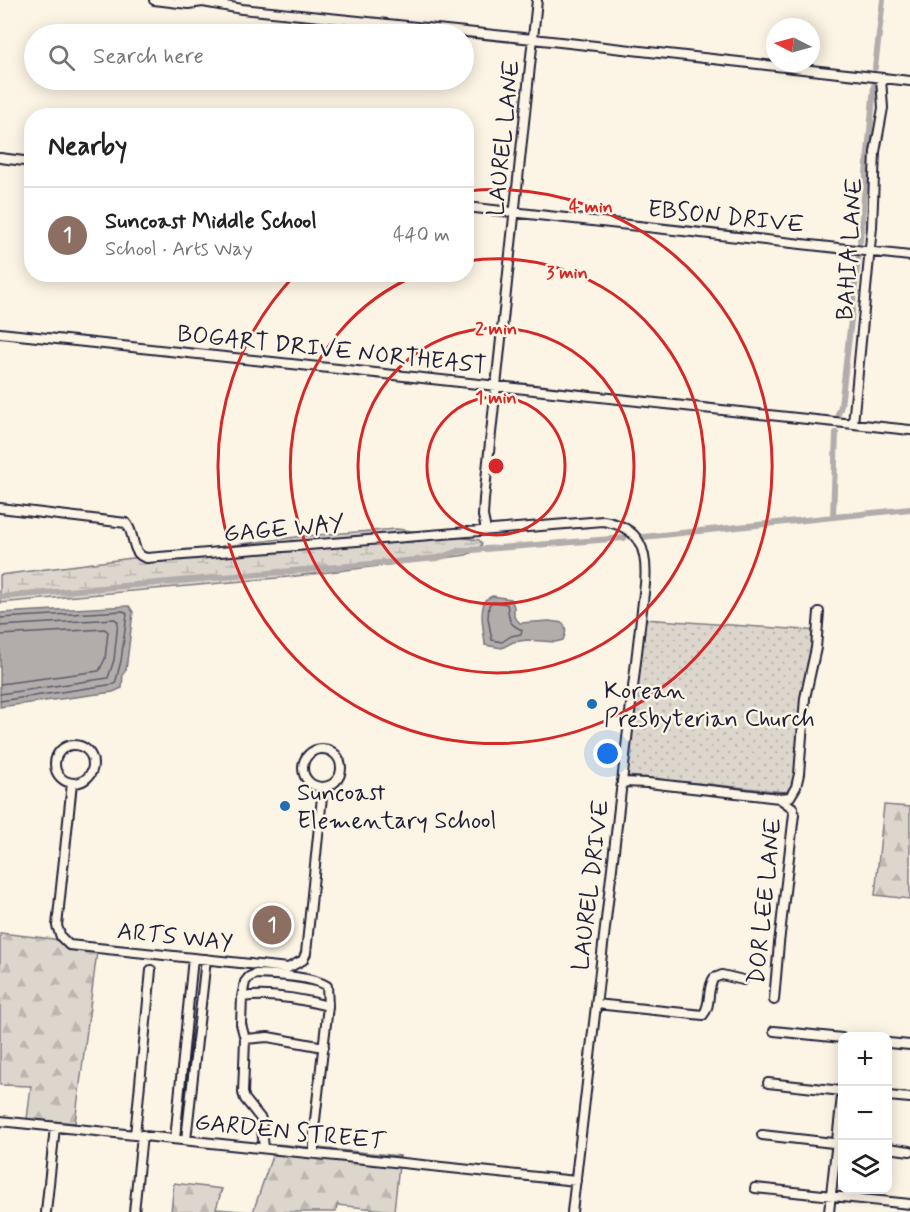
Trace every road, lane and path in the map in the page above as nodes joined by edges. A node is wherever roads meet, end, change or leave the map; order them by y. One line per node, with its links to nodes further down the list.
1 (154, 0): 3 (street)
2 (537, 0): 5 (street, LAUREL LANE)
3 (388, 24)
4 (474, 33): 5 (street)
5 (533, 39): 6 (street); 11 (street, LAUREL LANE)
6 (880, 78): 7 (street); 12 (street, BAHIA LANE)
7 (910, 81)
8 (0, 158): 9 (street)
9 (24, 161)
10 (474, 208): 11 (street, EBSON DRIVE)
11 (515, 212): 12 (street, EBSON DRIVE); 15 (street, LAUREL LANE)
12 (870, 252): 13 (street, EBSON DRIVE); 16 (street, BAHIA LANE)
13 (910, 256)
14 (0, 333): 15 (street, BOGART DRIVE NORTHEAST)
15 (496, 387): 16 (street, BOGART DRIVE NORTHEAST); 20 (street, LAUREL LANE)
16 (853, 424): 17 (street, BOGART DRIVE NORTHEAST)
17 (910, 430)
18 (0, 508): 20 (street, GAGE WAY)
19 (596, 522): 20 (street, GAGE WAY); 22 (street, LAUREL DRIVE)
20 (486, 530)
21 (819, 612): 25 (street, DOR LEE LANE)
22 (622, 782): 25 (street); 32 (street, LAUREL DRIVE)
23 (72, 783): 23 (street); 26 (street, ARTS WAY)
24 (323, 787): 24 (street); 27 (street, ARTS WAY)
25 (779, 798): 31 (street, DOR LEE LANE)
26 (193, 958): 27 (street, ARTS WAY); 48 (street)
27 (206, 959): 49 (street)
28 (151, 970): 46 (street)
29 (743, 980): 32 (street)
30 (243, 998): 33 (street); 33 (street); 36 (street)
31 (774, 1000)
32 (596, 1004): 56 (street, LAUREL DRIVE)
33 (328, 1006): 39 (street)
34 (774, 1031): 35 (street)
35 (838, 1037)
36 (245, 1039): 39 (street); 51 (street)
37 (892, 1043): 38 (street)
38 (910, 1045)
39 (324, 1047): 54 (street)
40 (768, 1083): 41 (street)
41 (838, 1090)
42 (892, 1096): 43 (street)
43 (910, 1098)
44 (0, 1121): 45 (street, GARDEN STREET)
45 (56, 1127): 46 (street, GARDEN STREET); 60 (street)
46 (138, 1135): 48 (street, GARDEN STREET); 61 (street)
47 (762, 1135): 50 (street)
48 (175, 1139): 49 (street, GARDEN STREET)
49 (186, 1140): 51 (street, GARDEN STREET)
50 (838, 1143)
51 (264, 1148): 54 (street, GARDEN STREET)
52 (892, 1149): 53 (street)
53 (910, 1151)
54 (314, 1154): 56 (street, GARDEN STREET)
55 (838, 1155): 58 (street)
56 (576, 1181): 62 (street, LAUREL DRIVE)
57 (755, 1188): 58 (street)
58 (831, 1196): 59 (street); 63 (street)
59 (910, 1204)
60 (46, 1212)
61 (134, 1212)
62 (572, 1212)
63 (829, 1212)

